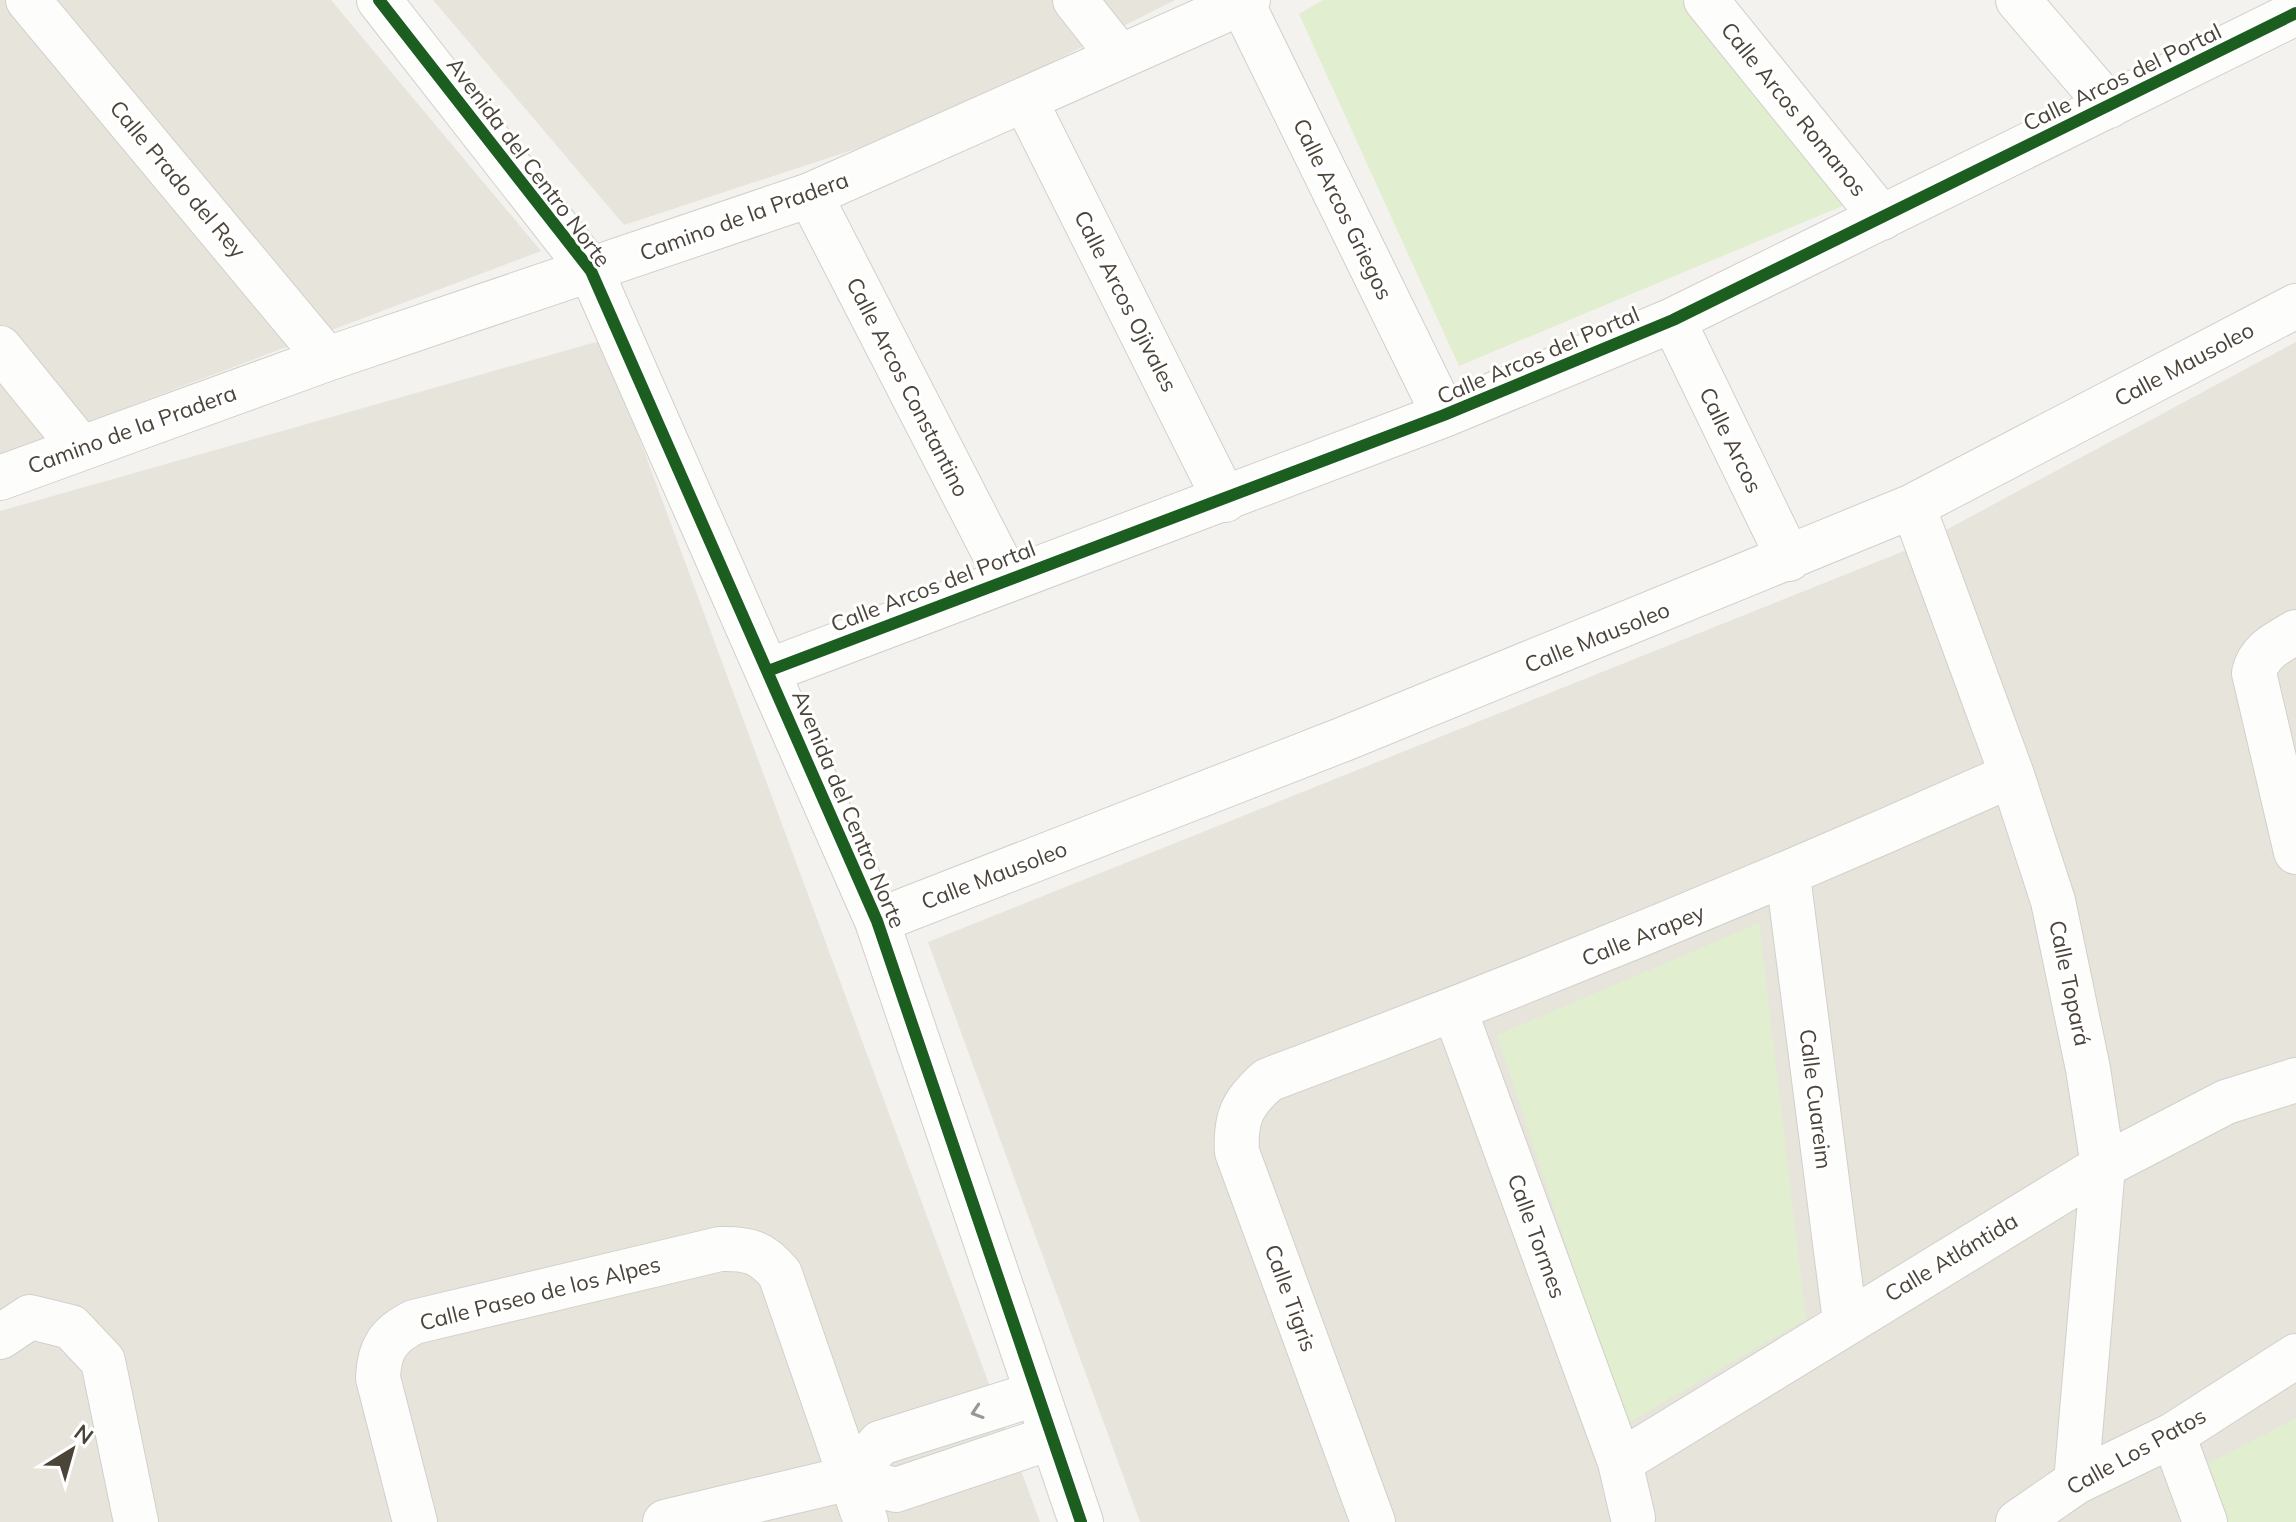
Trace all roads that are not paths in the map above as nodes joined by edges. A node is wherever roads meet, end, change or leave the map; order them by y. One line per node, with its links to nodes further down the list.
1 (28, 0): 17 (street, Calle Prado del Rey)
2 (379, 0): 13 (street, Avenida del Centro Norte)
3 (1075, 0): 8 (street)
4 (1706, 0): 12 (street, Calle Arcos Romanos)
5 (2018, 0): 10 (street)
6 (1245, 2): 8 (street, Camino de la Pradera); 18 (street, Calle Arcos Griegos)
7 (2296, 13): 10 (street, Calle Arcos del Portal)
8 (1120, 57): 9 (street, Camino de la Pradera)
9 (1026, 102): 11 (street, Camino de la Pradera); 21 (street, Calle Arcos Ojivales)
10 (2109, 106): 12 (street, Calle Arcos del Portal)
11 (810, 195): 13 (street, Camino de la Pradera); 24 (street, Calle Arcos Constantino)
12 (1882, 218): 15 (street, Calle Arcos del Portal)
13 (591, 271): 17 (street, Camino de la Pradera); 26 (street, Avenida del Centro Norte)
14 (2296, 306): 22 (street, Calle Mausoleo)
15 (1673, 320): 18 (street, Calle Arcos del Portal); 23 (street, Calle Arcos)
16 (0, 348): 19 (street)
17 (327, 359): 19 (street, Camino de la Pradera)
18 (1444, 415): 21 (street, Calle Arcos del Portal)
19 (81, 448): 20 (street, Camino de la Pradera)
20 (0, 478)
21 (1225, 500): 24 (street, Calle Arcos del Portal)
22 (1913, 506): 23 (street, Calle Mausoleo); 27 (street, Calle Topará)
23 (1789, 559): 30 (street, Calle Mausoleo)
24 (1007, 578): 26 (street, Calle Arcos del Portal)
25 (2296, 632): 28 (street)
26 (768, 671): 30 (street, Avenida del Centro Norte)
27 (2012, 775): 29 (street, Calle Arapey); 34 (street, Calle Topará)
28 (2296, 852)
29 (1788, 876): 31 (street, Calle Arapey); 35 (street, Calle Cuareim)
30 (877, 921): 38 (street, Avenida del Centro Norte)
31 (1455, 1011): 32 (street, Calle Arapey); 41 (street, Calle Tormes)
32 (1268, 1080): 50 (street, Calle Tigris)
33 (2296, 1080): 34 (street, Calle Atlántida)
34 (2103, 1166): 35 (street, Calle Atlántida); 43 (street, Calle Topará)
35 (1845, 1321): 41 (street, Calle Atlántida)
36 (0, 1337): 45 (street)
37 (2296, 1356): 39 (street, Calle Los Patos)
38 (1035, 1394): 40 (street, Avenida del Centro Norte); 42 (street, one-way to 42)
39 (2173, 1435): 43 (street, Calle Los Patos); 52 (street)
40 (1050, 1438): 42 (street); 49 (street, Avenida del Centro Norte)
41 (1620, 1462): 44 (street, Calle Tormes)
42 (850, 1478): 46 (street, Calle Paseo de los Alpes); 47 (street); 48 (street)
43 (2076, 1482): 51 (street, Calle Los Patos)
44 (1633, 1518)
45 (136, 1522)
46 (415, 1522)
47 (665, 1522)
48 (866, 1522)
49 (1081, 1522)
50 (1373, 1522)
51 (2018, 1522)
52 (2205, 1522)

